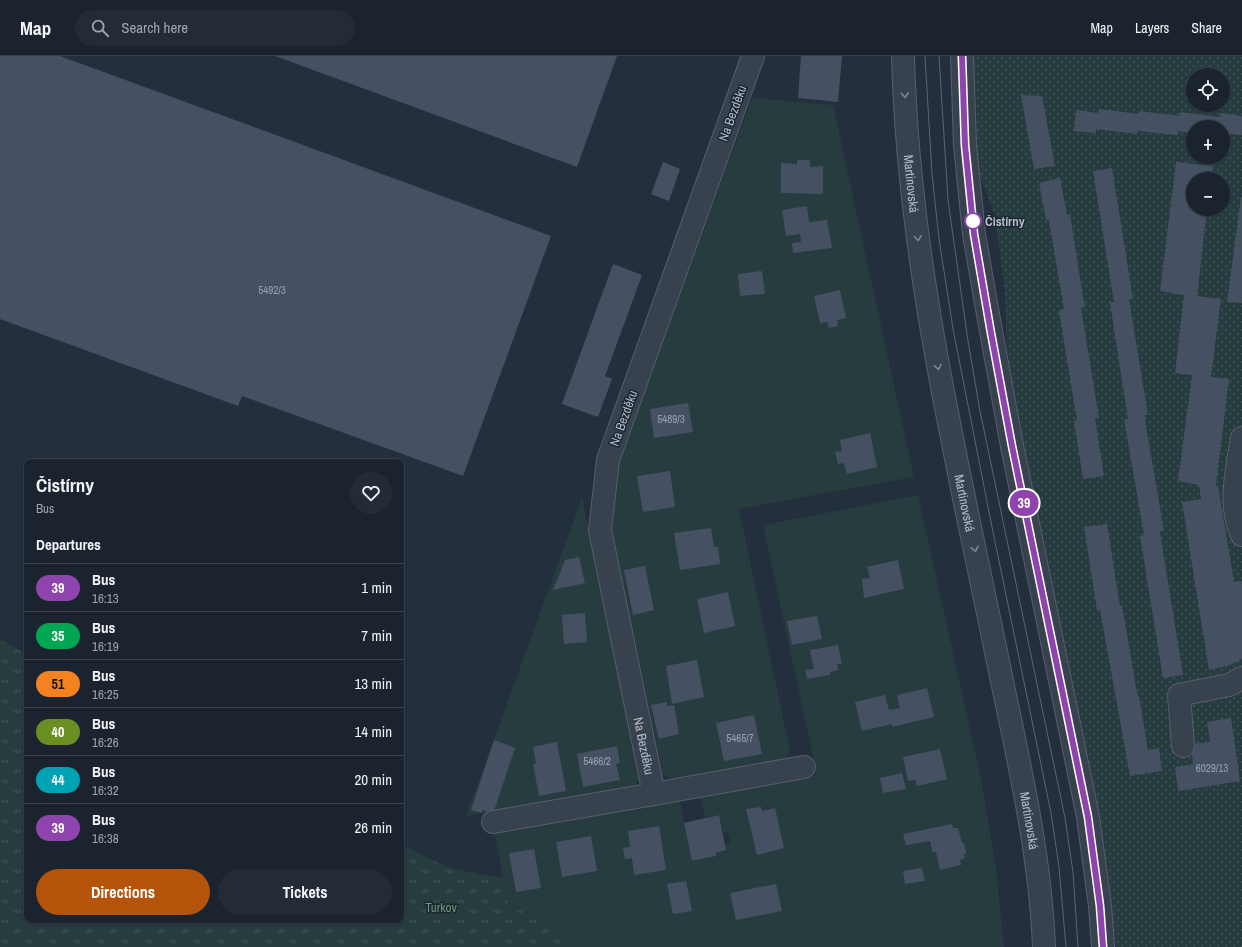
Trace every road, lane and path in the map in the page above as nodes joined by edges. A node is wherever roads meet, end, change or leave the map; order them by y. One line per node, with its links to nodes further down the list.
1 (753, 56): 9 (street, Na Bezděku)
2 (903, 56): 11 (street, Martinovská, one-way to 11)
3 (962, 56): 12 (street)
4 (1242, 438): 5 (street)
5 (1242, 534)
6 (1242, 678): 7 (street)
7 (1183, 746)
8 (804, 767): 9 (street)
9 (654, 794): 10 (street)
10 (493, 822)
11 (1044, 947)
12 (1103, 947)

